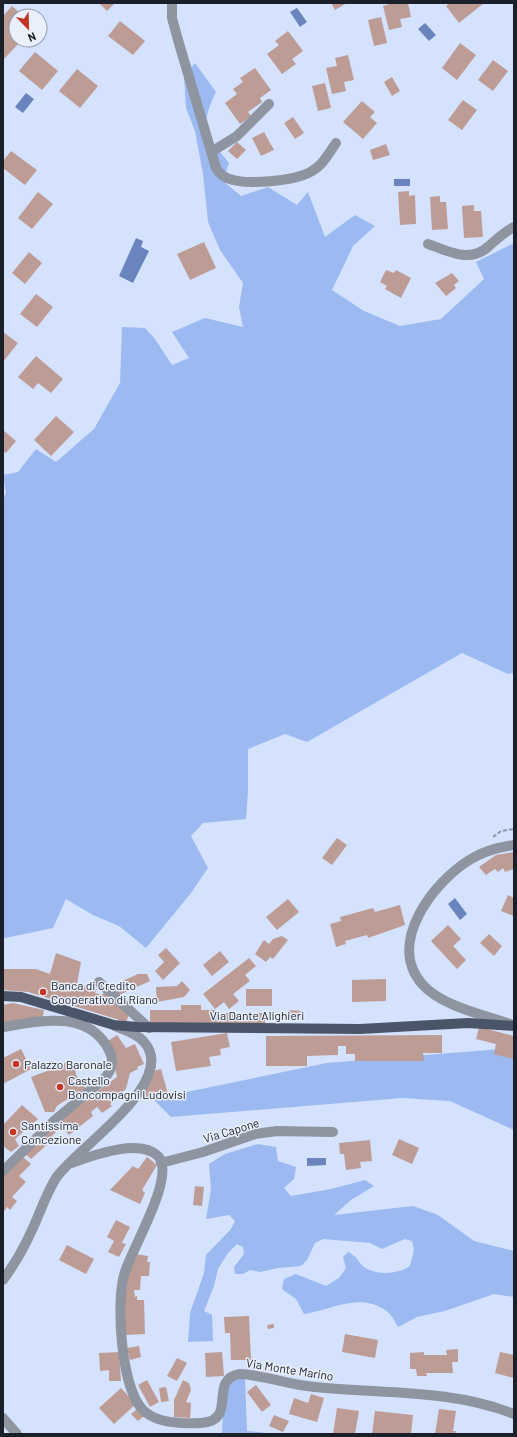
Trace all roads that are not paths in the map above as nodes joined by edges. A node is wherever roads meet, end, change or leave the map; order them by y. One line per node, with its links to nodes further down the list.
1 (172, 3): 4 (street)
2 (270, 104): 4 (street)
3 (336, 143): 4 (street)
4 (212, 152)
5 (514, 227): 6 (street)
6 (428, 244)
7 (514, 845): 12 (street)
8 (99, 982): 14 (street)
9 (3, 996): 10 (main road, Via Dante Alighieri)
10 (73, 1018): 11 (main road, Via Dante Alighieri); 13 (street); 18 (street)
11 (114, 1025): 14 (main road, Via Dante Alighieri); 17 (street)
12 (514, 1026): 14 (main road, Via Dante Alighieri)
13 (3, 1027)
14 (149, 1028)
15 (333, 1132): 16 (street, Via Capone)
16 (161, 1162): 17 (street); 20 (street, Via Monte Marino)
17 (68, 1164): 19 (street)
18 (3, 1171)
19 (3, 1280)
20 (514, 1414)
21 (3, 1418): 22 (street)
22 (17, 1434)

